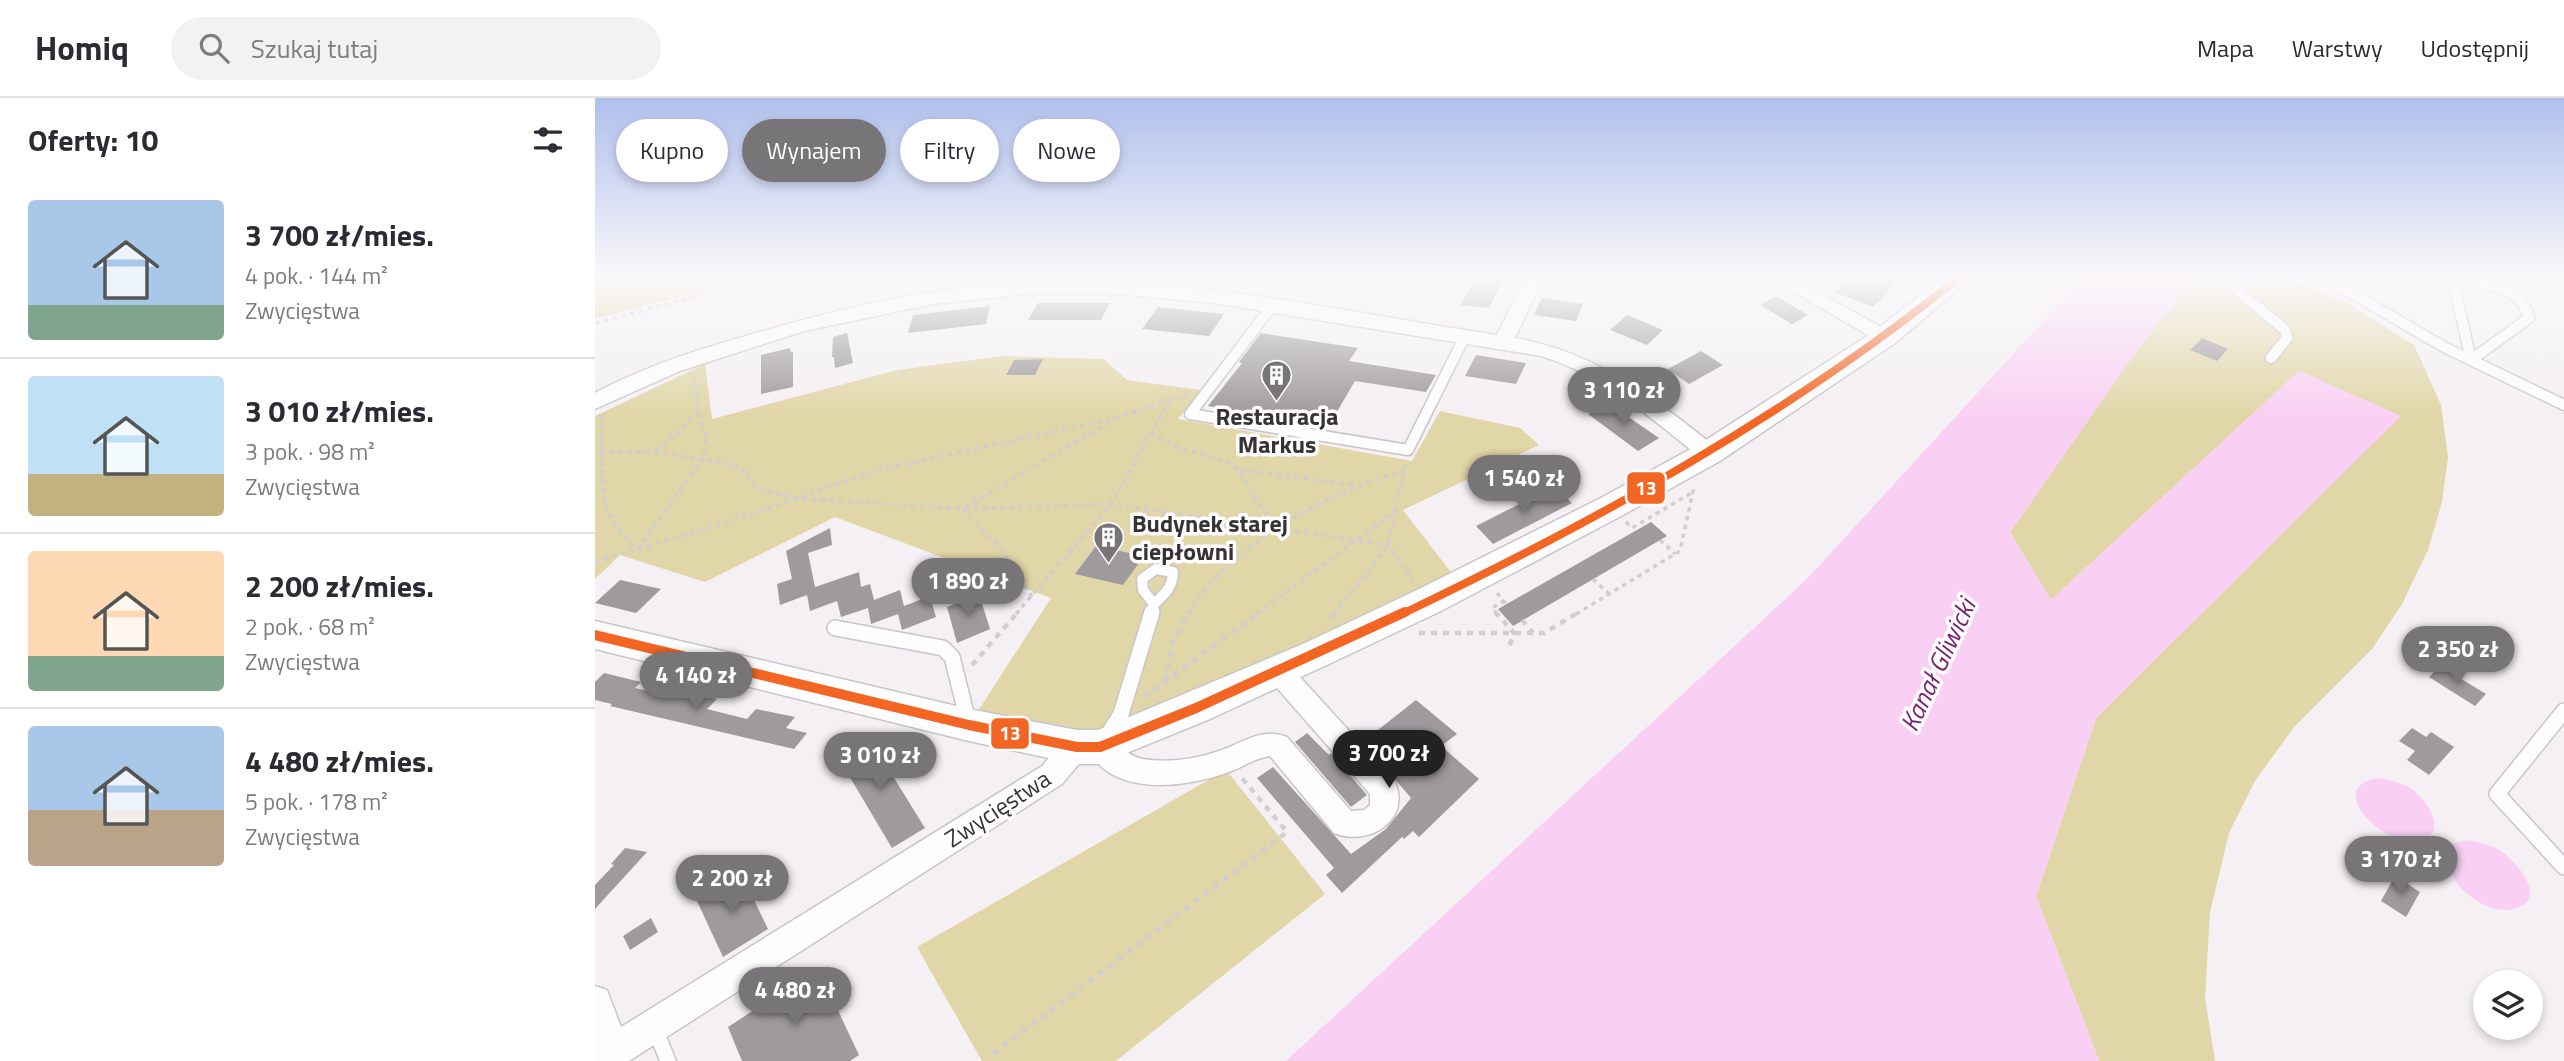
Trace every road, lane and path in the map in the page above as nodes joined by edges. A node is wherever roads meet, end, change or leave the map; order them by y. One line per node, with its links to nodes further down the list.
1 (804, 325): 15 (street)
2 (1257, 325): 17 (lane)
3 (1394, 325): 11 (street)
4 (1511, 325): 13 (street)
5 (1863, 325): 12 (street)
6 (1900, 325): 12 (street, Zwycięstwa)
7 (2279, 325): 14 (lane)
8 (2404, 325): 16 (lane)
9 (2463, 325): 16 (lane)
10 (2519, 325): 16 (lane)
11 (1465, 336): 13 (street); 24 (lane)
12 (1885, 337): 27 (street, Zwycięstwa)
13 (1503, 342): 27 (street)
14 (2271, 358)
15 (692, 360): 19 (street); 21 (path)
16 (2471, 360): 20 (lane)
17 (1209, 388): 18 (path); 24 (lane)
18 (1172, 397): 22 (path); 23 (path)
19 (598, 400): 25 (path)
20 (2564, 405)
21 (698, 410): 26 (path); 28 (path)
22 (1117, 418): 32 (path); 34 (path)
23 (1151, 433): 29 (path); 33 (path)
24 (1408, 450): 30 (path)
25 (601, 452): 26 (path); 40 (path)
26 (655, 452): 28 (path)
27 (1705, 455): 41 (path); 48 (street, Zwycięstwa)
28 (703, 458): 32 (path); 40 (path)
29 (1239, 470): 31 (path); 36 (path)
30 (1404, 470): 31 (path); 35 (path)
31 (1357, 485): 36 (path)
32 (794, 498): 34 (path); 40 (path)
33 (1111, 504): 34 (path); 36 (path); 45 (path)
34 (962, 509): 45 (path)
35 (1395, 512): 38 (path); 39 (path)
36 (1275, 529): 38 (path); 58 (path)
37 (1660, 540): 41 (path)
38 (1354, 541): 39 (path); 58 (path)
39 (1388, 545): 48 (path); 55 (path)
40 (638, 549): 42 (path)
41 (1675, 554): 44 (path)
42 (595, 561)
43 (1593, 579): 44 (path)
44 (1609, 594): 51 (path)
45 (1032, 597): 57 (path)
46 (1504, 601): 52 (path)
47 (1154, 604): 60 (lane)
48 (1423, 617): 52 (path); 55 (street, Zwycięstwa)
49 (1522, 620): 51 (path)
50 (835, 628): 57 (lane)
51 (1533, 633): 52 (path)
52 (1515, 634): 54 (path)
53 (595, 635): 61 (street)
54 (1508, 648)
55 (1316, 654): 56 (street, Zwycięstwa)
56 (1279, 672): 62 (street, Zwycięstwa); 63 (street)
57 (959, 680): 61 (lane)
58 (1165, 681): 60 (path)
59 (2564, 711): 64 (lane)
60 (1121, 714): 62 (lane)
61 (969, 725): 62 (street)
62 (1088, 747): 63 (street); 66 (street, Zwycięstwa)
63 (1227, 760): 67 (path)
64 (2564, 867)
65 (595, 1002): 68 (street)
66 (654, 1026): 68 (street, Zwycięstwa); 69 (lane)
67 (993, 1054)
68 (605, 1056)
69 (668, 1061)

